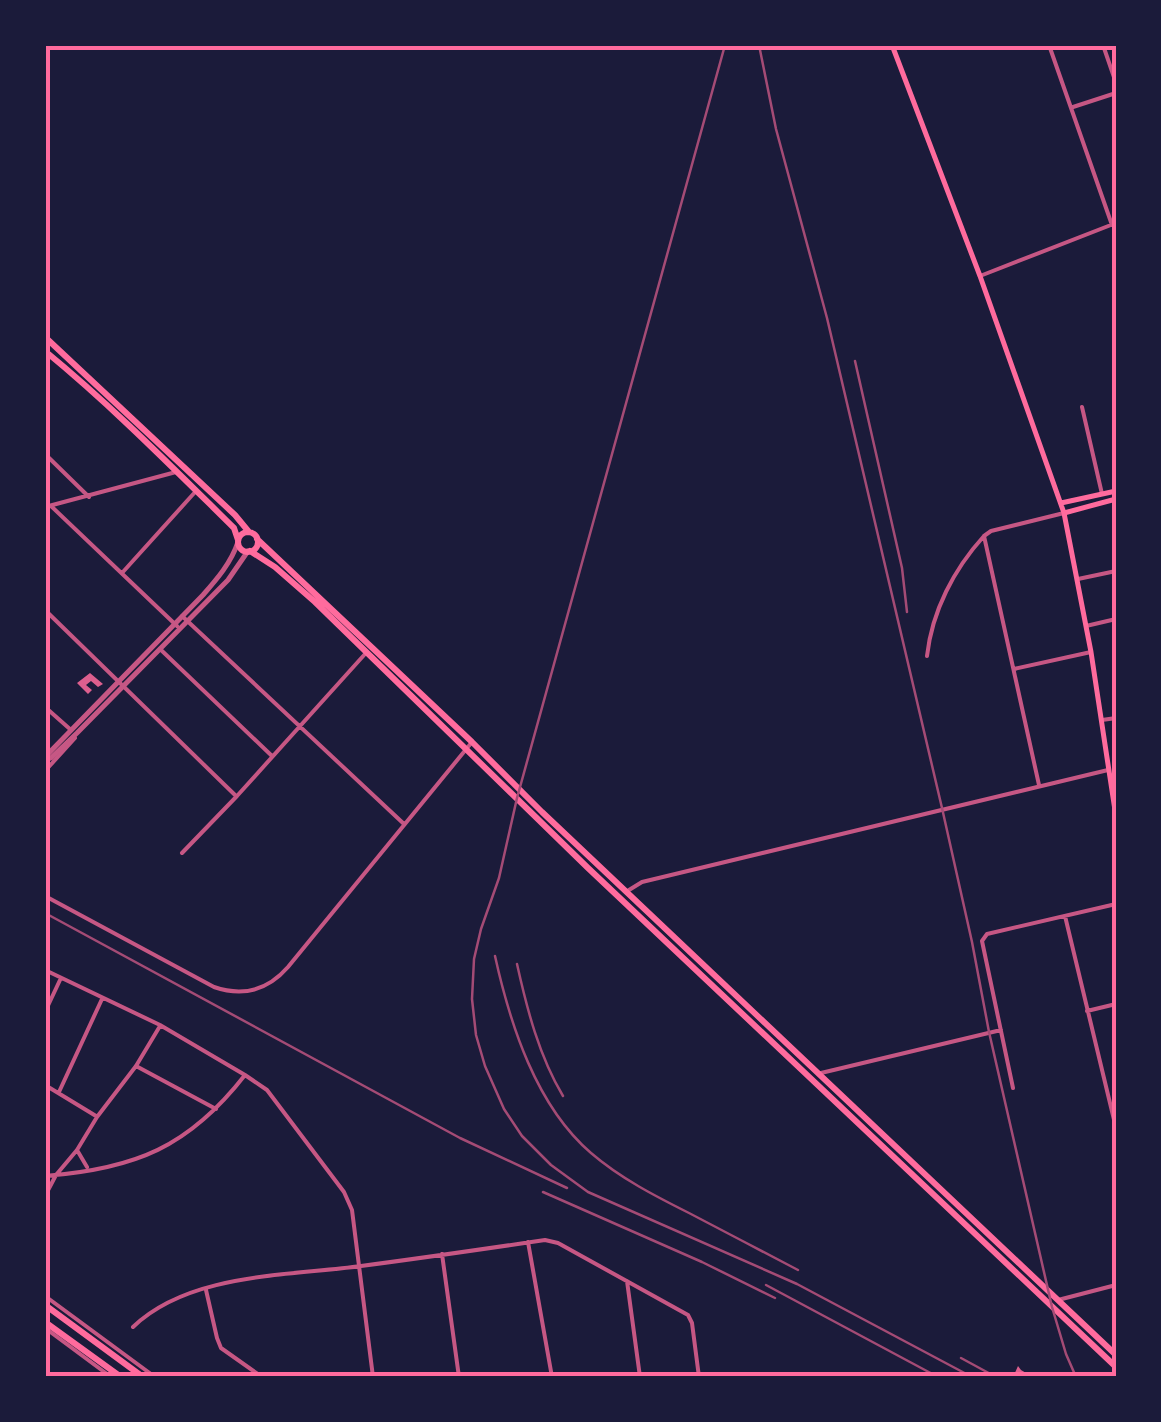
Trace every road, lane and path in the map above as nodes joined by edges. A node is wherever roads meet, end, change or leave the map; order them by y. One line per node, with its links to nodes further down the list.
1 (892, 45): 8 (main road)
2 (1049, 45): 6 (street)
3 (1103, 45): 4 (street)
4 (1116, 83)
5 (1116, 93): 6 (street)
6 (1071, 107): 7 (street)
7 (1114, 224): 8 (street)
8 (980, 276): 19 (main road)
9 (45, 336): 22 (main road)
10 (45, 351): 13 (main road)
11 (1082, 408): 16 (street)
12 (45, 454): 17 (street)
13 (178, 471): 15 (main road); 17 (street)
14 (1116, 490): 16 (main road)
15 (196, 491): 25 (main road); 28 (street)
16 (1102, 494): 19 (main road)
17 (89, 497): 20 (street)
18 (1116, 499): 21 (main road)
19 (1062, 504): 21 (main road)
20 (48, 506): 28 (street)
21 (1064, 512): 23 (street); 29 (main road)
22 (249, 532): 24 (main road); 25 (main road)
23 (984, 536): 38 (street); 39 (street)
24 (257, 539): 26 (main road); 47 (main road)
25 (238, 541): 26 (main road); 31 (street)
26 (249, 551): 31 (street); 36 (main road)
27 (1116, 571): 29 (street)
28 (122, 573): 33 (street)
29 (1078, 579): 34 (main road)
30 (45, 610): 40 (street)
31 (185, 619): 33 (street); 44 (street)
32 (1116, 619): 34 (street)
33 (178, 626): 35 (street)
34 (1086, 626): 37 (main road)
35 (158, 647): 40 (street); 49 (street)
36 (366, 652): 44 (street); 47 (main road)
37 (1091, 652): 39 (street); 43 (main road)
38 (927, 656)
39 (1014, 669): 55 (street)
40 (121, 685): 45 (street); 56 (street)
41 (45, 706): 45 (street)
42 (1116, 718): 43 (street)
43 (1102, 720): 48 (main road)
44 (300, 726): 49 (street); 58 (street)
45 (74, 731): 50 (street); 54 (street)
46 (1116, 744): 48 (street)
47 (469, 745): 58 (street); 61 (main road)
48 (1105, 746): 52 (main road)
49 (272, 756): 56 (street)
50 (45, 758)
51 (1116, 760): 52 (street)
52 (1107, 761): 53 (main road)
53 (1108, 770): 55 (street); 57 (main road)
54 (45, 772)
55 (1039, 786): 61 (street)
56 (237, 796): 59 (street)
57 (1116, 817)
58 (404, 824): 60 (street)
59 (182, 853)
60 (45, 896)
61 (624, 896): 74 (main road)
62 (1116, 904): 63 (street)
63 (1065, 916): 68 (street); 71 (street)
64 (45, 970): 65 (street)
65 (61, 978): 66 (street); 69 (street)
66 (102, 999): 70 (street); 77 (street)
67 (1116, 1004): 68 (street)
68 (1087, 1011): 80 (street)
69 (45, 1012)
70 (160, 1026): 72 (street); 73 (street)
71 (1001, 1030): 74 (street); 76 (street)
72 (136, 1066): 78 (street); 79 (street)
73 (244, 1074): 78 (street); 88 (street)
74 (814, 1075): 93 (main road); 98 (main road)
75 (45, 1084): 77 (street)
76 (1012, 1088)
77 (58, 1092): 79 (street)
78 (216, 1109): 82 (street)
79 (97, 1117): 81 (street)
80 (1116, 1128)
81 (78, 1150): 82 (street); 83 (street)
82 (90, 1169): 83 (street)
83 (56, 1175): 84 (street); 85 (street)
84 (45, 1176)
85 (45, 1196)
86 (528, 1242): 87 (street); 89 (street); 106 (street)
87 (442, 1254): 88 (street); 105 (street)
88 (358, 1267): 91 (street); 104 (street)
89 (628, 1281): 107 (street); 108 (street)
90 (1116, 1285): 93 (street)
91 (206, 1289): 96 (street); 103 (street)
92 (45, 1296): 102 (street)
93 (1058, 1300): 97 (main road)
94 (45, 1305): 101 (main road)
95 (45, 1325): 99 (street); 100 (main road)
96 (133, 1327)
97 (1116, 1355)
98 (1116, 1368)
99 (111, 1377)
100 (121, 1377)
101 (143, 1377)
102 (155, 1377)
103 (262, 1377)
104 (372, 1377)
105 (459, 1377)
106 (552, 1377)
107 (640, 1377)
108 (699, 1377)

